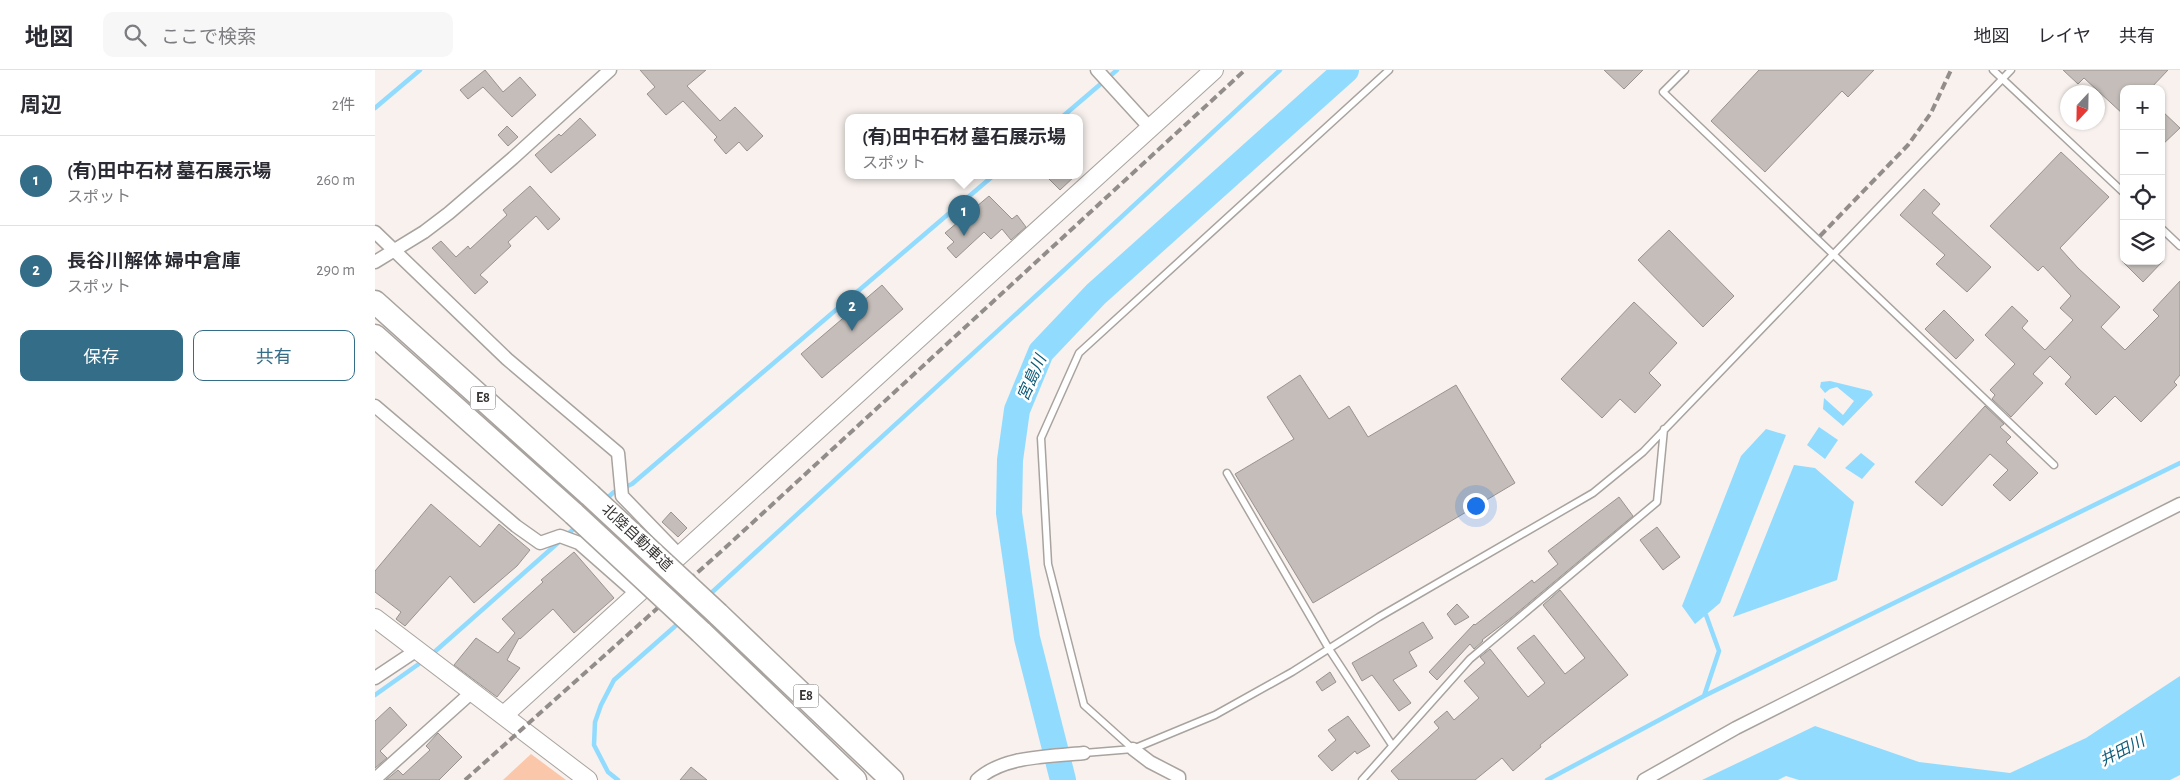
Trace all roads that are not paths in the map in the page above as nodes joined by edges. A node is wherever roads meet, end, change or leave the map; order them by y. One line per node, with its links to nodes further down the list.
1 (610, 70): 14 (street)
2 (1097, 70): 9 (street)
3 (1213, 70): 9 (street)
4 (1389, 70): 33 (lane)
5 (1685, 70): 15 (lane)
6 (1993, 70): 8 (lane)
7 (2011, 70): 8 (lane)
8 (2003, 79): 10 (lane); 15 (lane)
9 (1150, 128): 24 (street)
10 (2120, 189)
11 (375, 232): 14 (street)
12 (2165, 232): 13 (lane)
13 (2180, 246)
14 (394, 250): 16 (street); 24 (street)
15 (1834, 254): 20 (lane); 21 (lane)
16 (375, 262)
17 (375, 302): 38 (highway, 北陸自動車道 / E8, bridge)
18 (375, 336): 37 (highway, 北陸自動車道 / E8, bridge)
19 (375, 406): 25 (street)
20 (1664, 429): 27 (lane); 32 (lane)
21 (2054, 465)
22 (1227, 473): 27 (lane)
23 (2180, 504): 42 (street)
24 (679, 555): 25 (street)
25 (637, 594): 31 (street)
26 (375, 618): 28 (street)
27 (1329, 649): 32 (lane); 33 (lane)
28 (417, 650): 29 (street); 30 (street)
29 (375, 678)
30 (472, 692): 31 (street); 35 (street)
31 (504, 715): 36 (street)
32 (1392, 744): 41 (lane)
33 (1133, 749): 34 (lane); 40 (street)
34 (1084, 753): 39 (street)
35 (375, 779)
36 (588, 780)
37 (855, 780)
38 (892, 780)
39 (977, 780)
40 (1179, 780)
41 (1362, 780)
42 (1643, 780)

